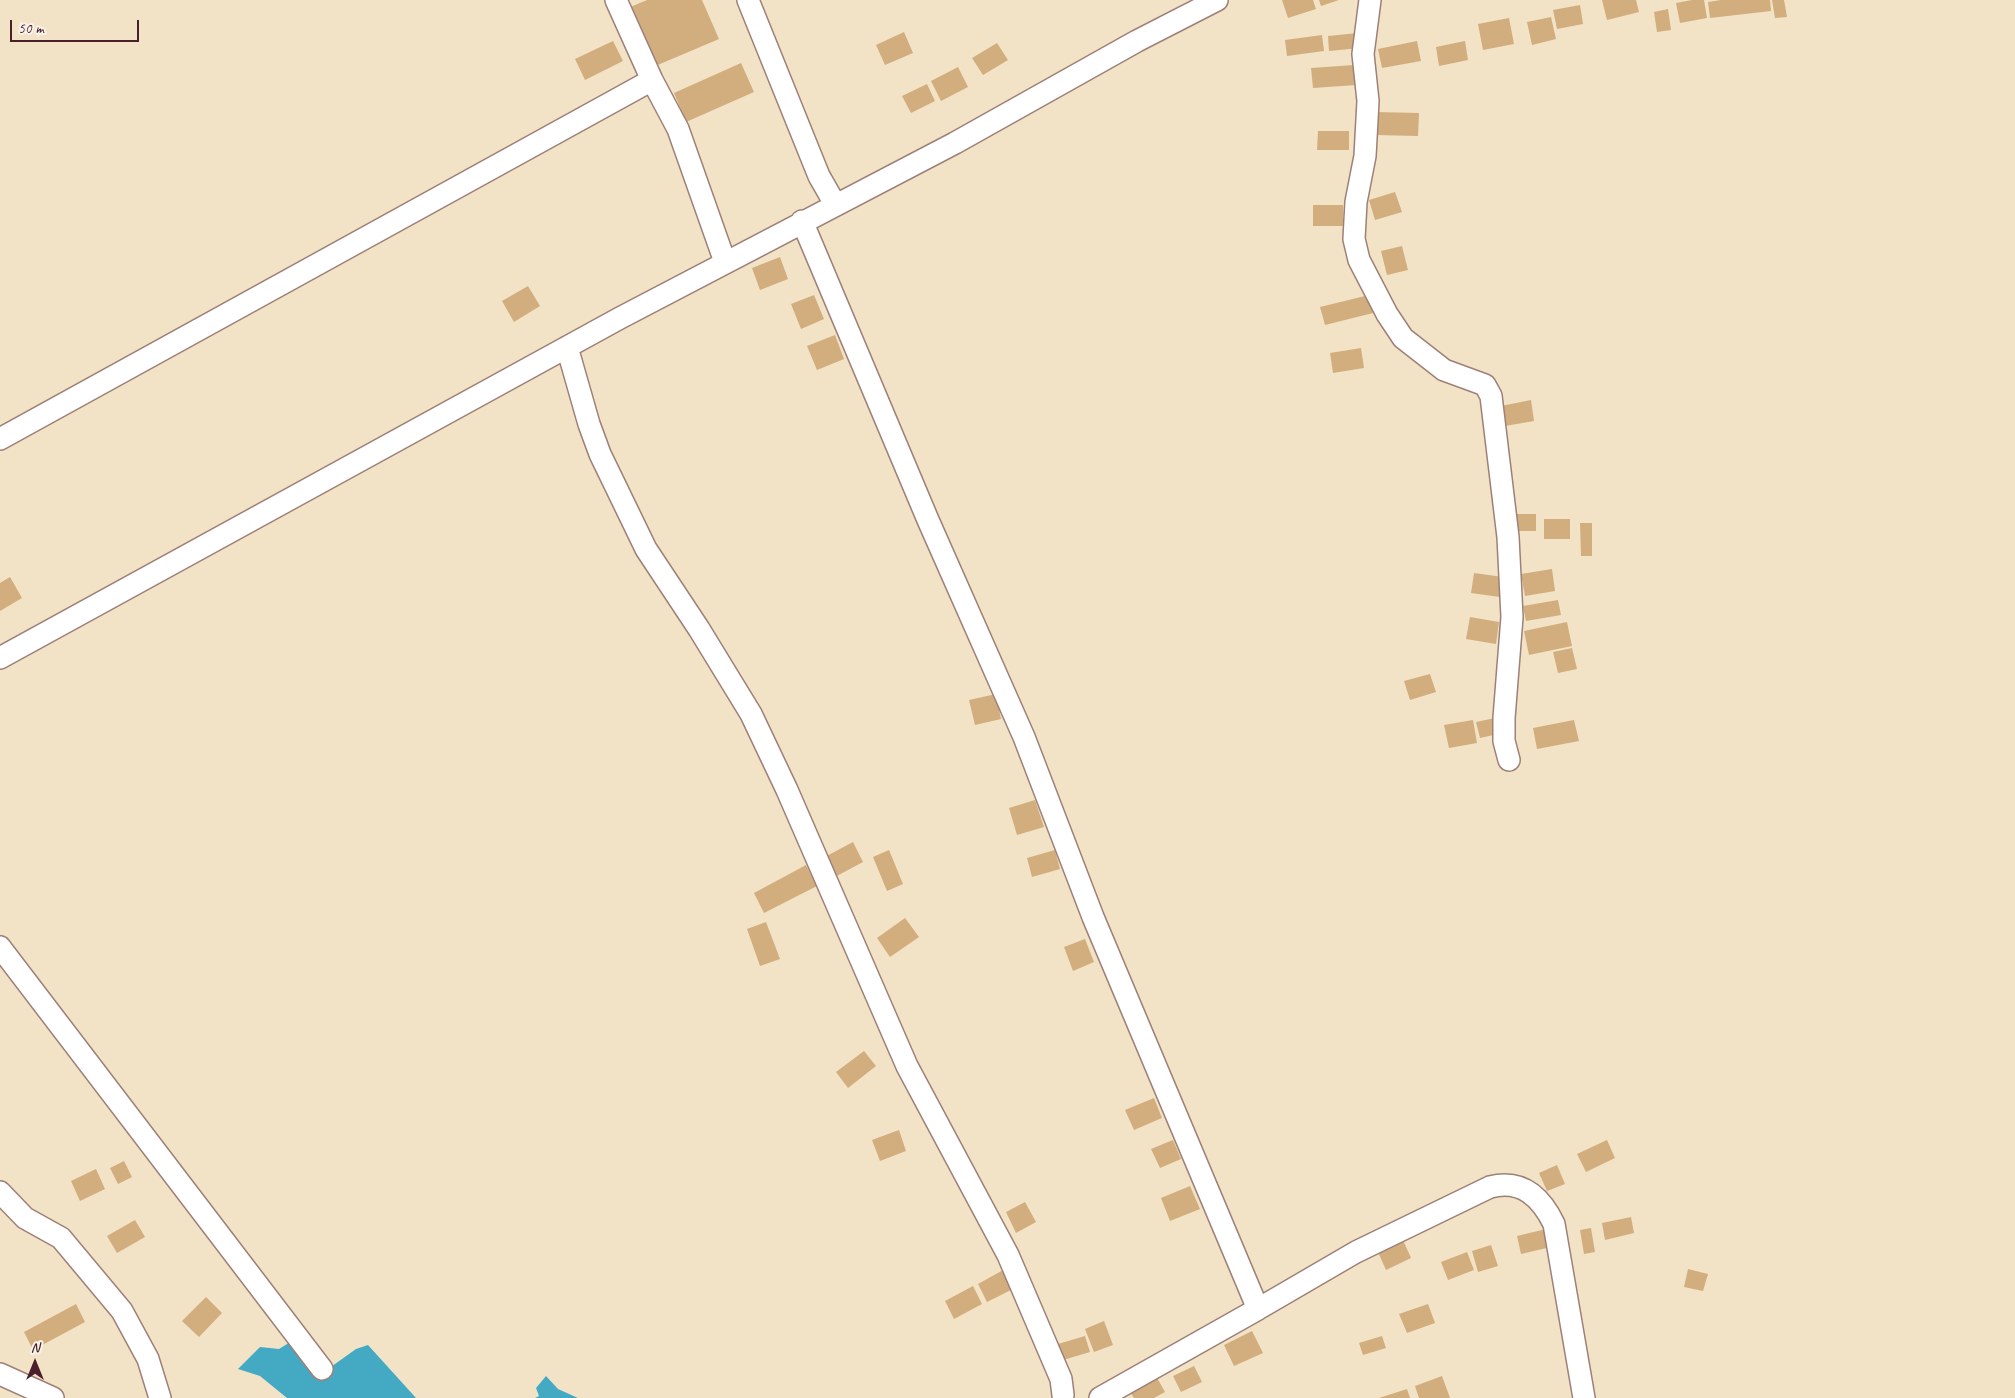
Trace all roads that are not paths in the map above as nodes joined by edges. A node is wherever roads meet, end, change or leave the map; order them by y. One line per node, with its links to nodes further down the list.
1 (616, 0): 5 (street)
2 (748, 0): 6 (street)
3 (1217, 0): 6 (street)
4 (1370, 0): 12 (street)
5 (652, 80): 8 (street); 10 (street)
6 (835, 204): 7 (street)
7 (802, 221): 8 (street); 15 (street)
8 (725, 262): 9 (street)
9 (567, 347): 11 (street); 18 (street)
10 (0, 439)
11 (0, 658)
12 (1509, 760)
13 (0, 947): 16 (street)
14 (0, 1192): 20 (street)
15 (1258, 1309): 21 (street); 22 (street)
16 (322, 1369)
17 (0, 1374): 19 (street)
18 (1066, 1397)
19 (53, 1398)
20 (160, 1398)
21 (1100, 1398)
22 (1584, 1398)

